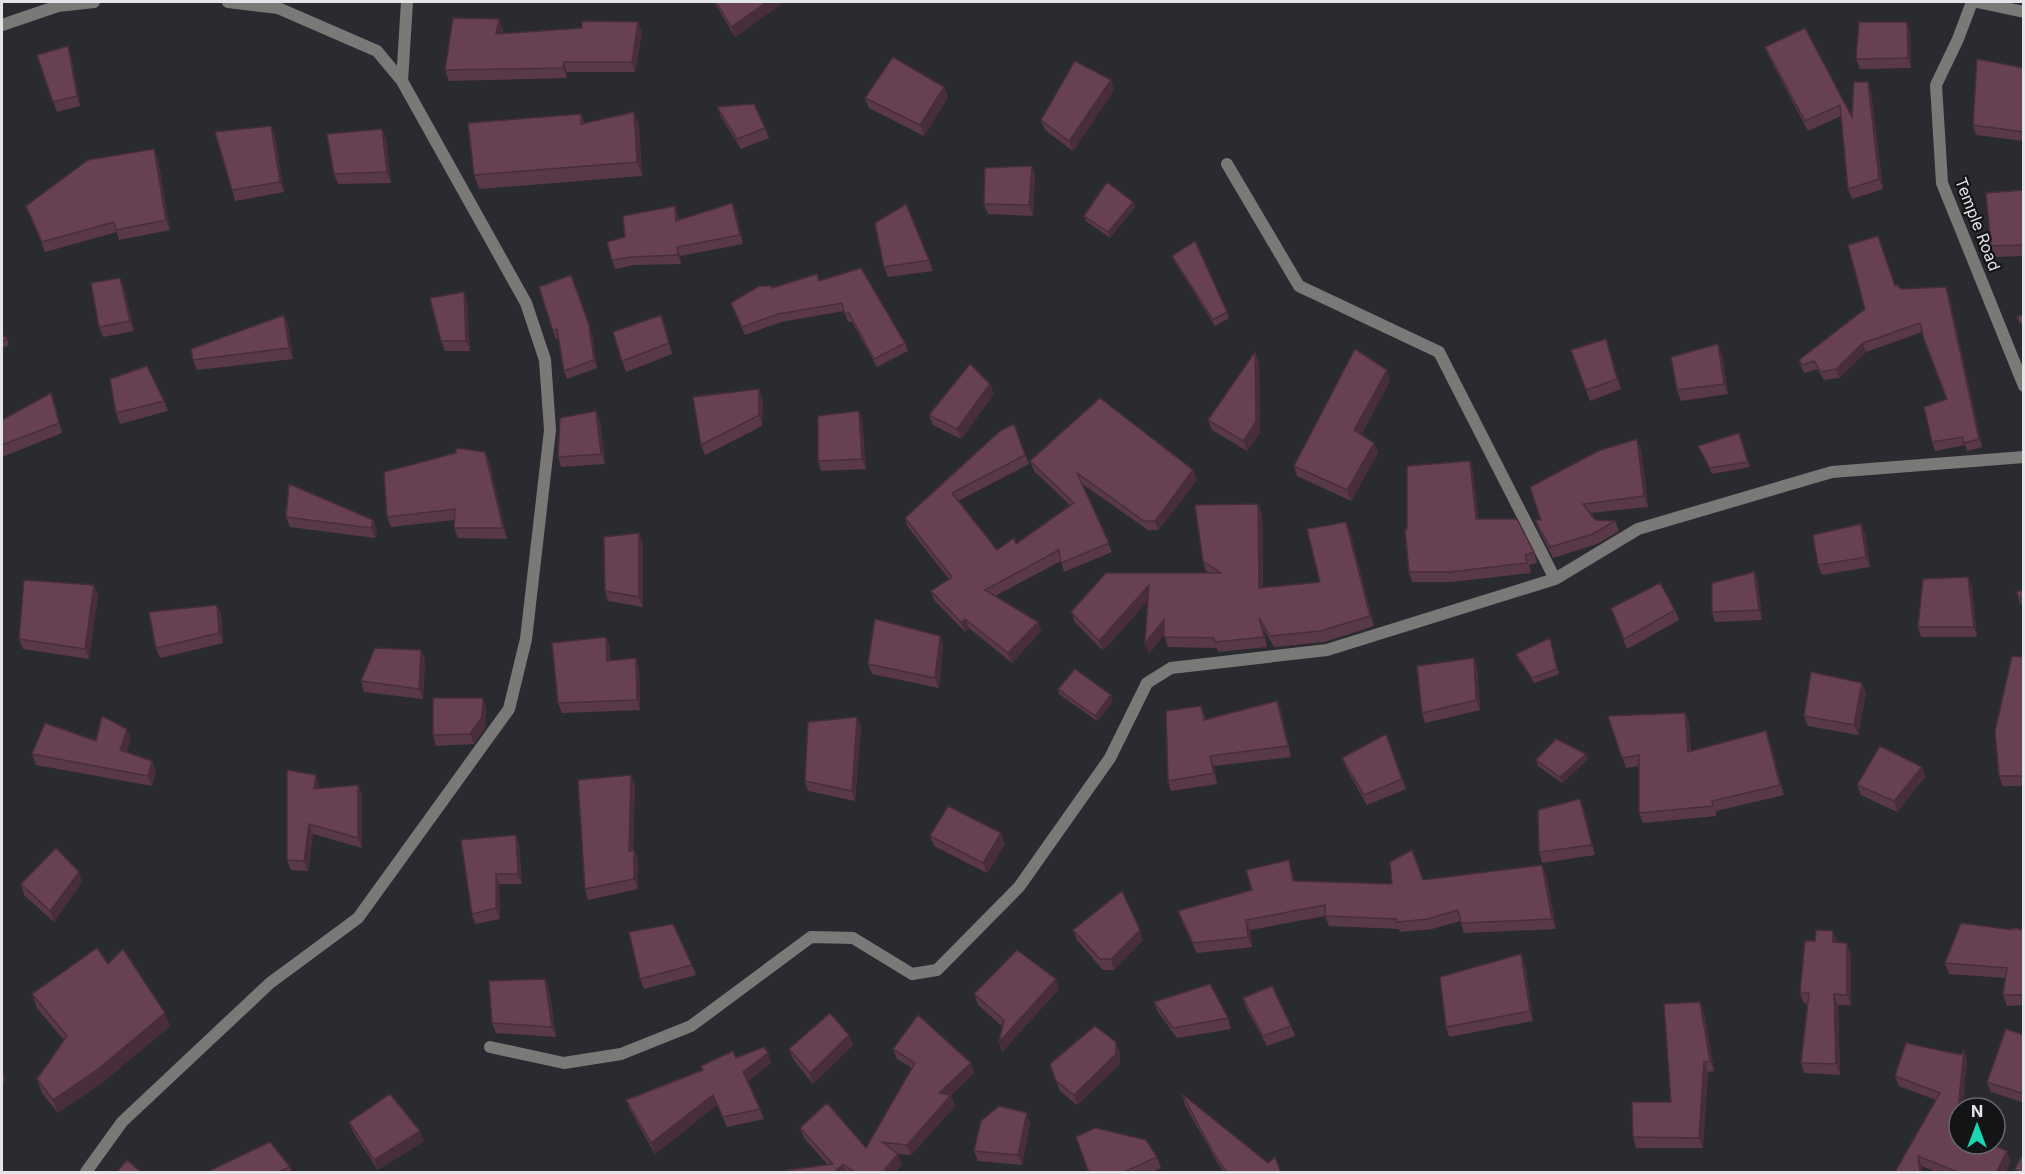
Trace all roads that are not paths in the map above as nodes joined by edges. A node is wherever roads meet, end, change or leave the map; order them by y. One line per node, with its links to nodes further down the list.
1 (94, 2): 7 (street)
2 (228, 2): 8 (street)
3 (406, 2): 8 (street)
4 (1972, 2): 10 (street, Temple Road)
5 (1977, 2): 6 (street)
6 (2024, 12)
7 (2, 26)
8 (402, 81): 14 (street)
9 (1227, 164): 12 (street)
10 (2024, 386)
11 (2024, 457): 12 (street)
12 (1555, 579): 13 (street)
13 (490, 1047)
14 (86, 1173)

